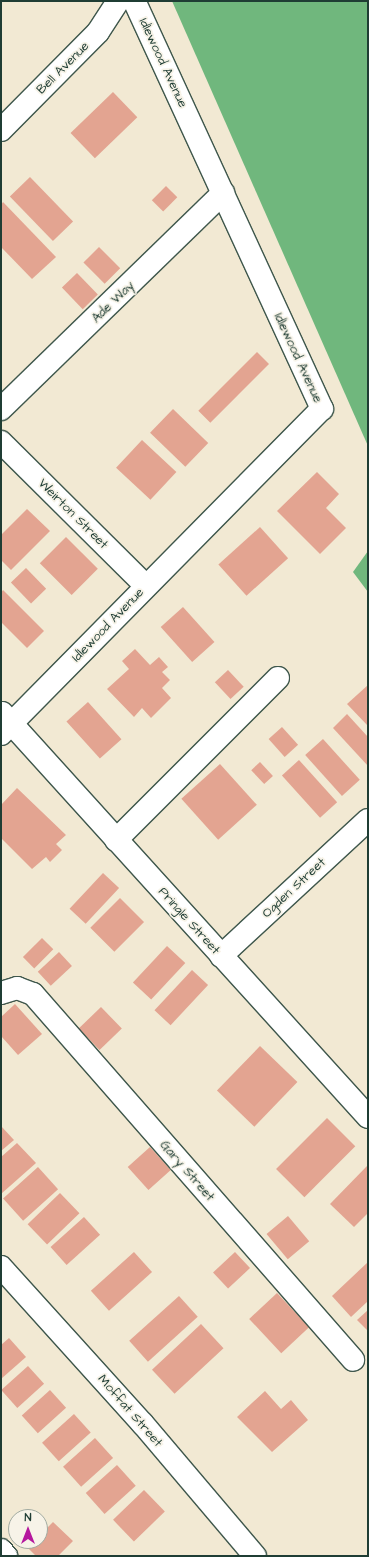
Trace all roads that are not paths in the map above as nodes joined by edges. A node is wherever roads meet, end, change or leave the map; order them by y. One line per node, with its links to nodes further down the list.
1 (118, 1): 3 (street, Bell Avenue)
2 (134, 1): 4 (street, Idlewood Avenue)
3 (1, 130)
4 (222, 193): 5 (street, Ade Way); 7 (street, Idlewood Avenue)
5 (1, 408)
6 (1, 442): 7 (street, Weirton Street)
7 (146, 586): 9 (street, Idlewood Avenue)
8 (278, 678): 11 (street)
9 (4, 723): 11 (street, Pringle Street)
10 (368, 820): 12 (street, Ogden Street)
11 (116, 840): 12 (street, Pringle Street)
12 (221, 956): 14 (street, Pringle Street)
13 (9, 991): 16 (street, Gary Street)
14 (368, 1117)
15 (1, 1268): 19 (street, Moffat Street)
16 (353, 1360)
17 (1, 1550): 18 (street)
18 (6, 1556)
19 (255, 1556)

